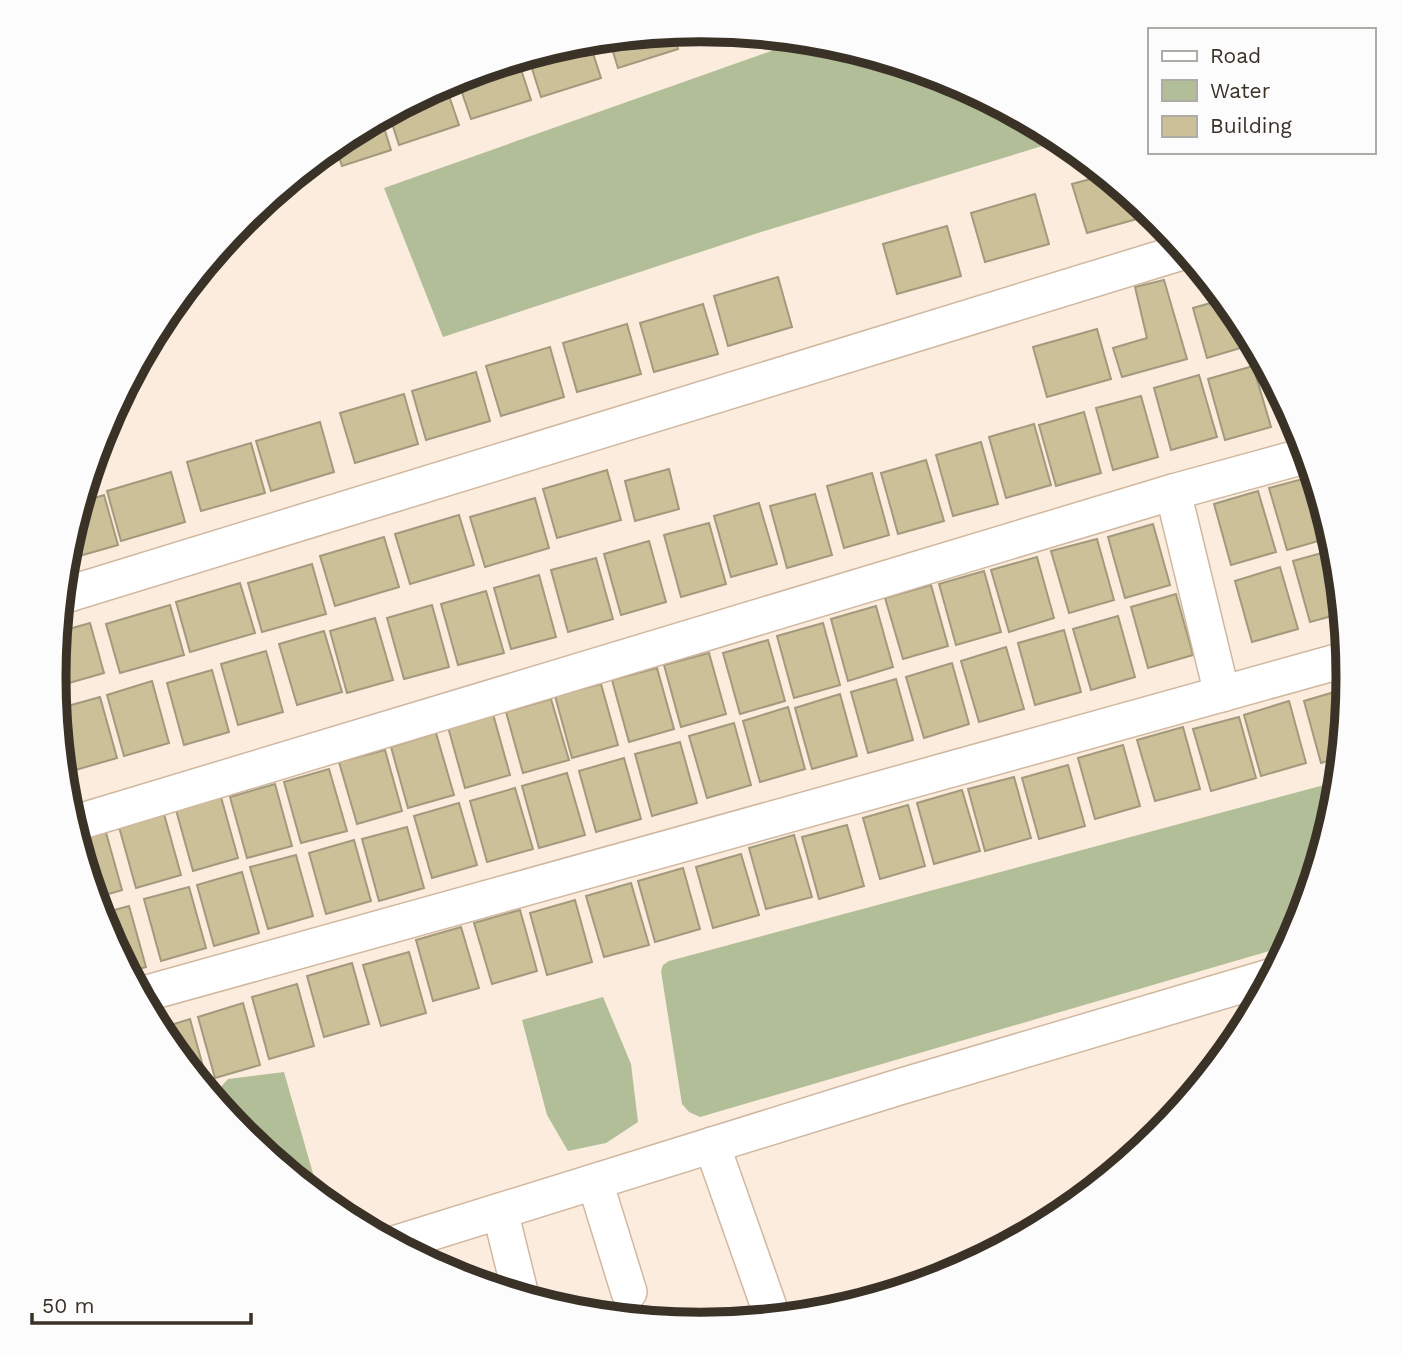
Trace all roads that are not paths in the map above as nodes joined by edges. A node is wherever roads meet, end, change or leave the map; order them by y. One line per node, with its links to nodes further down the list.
1 (1175, 254): 4 (street)
2 (1298, 458): 3 (street)
3 (1173, 492): 6 (street); 7 (street)
4 (71, 593)
5 (1337, 662): 6 (street)
6 (1222, 694): 9 (street)
7 (83, 821)
8 (1260, 980): 10 (street)
9 (150, 992)
10 (712, 1145): 11 (street); 16 (street)
11 (595, 1182): 12 (street); 15 (street)
12 (500, 1211): 13 (street); 14 (street)
13 (407, 1240)
14 (518, 1285)
15 (629, 1292)
16 (769, 1307)

